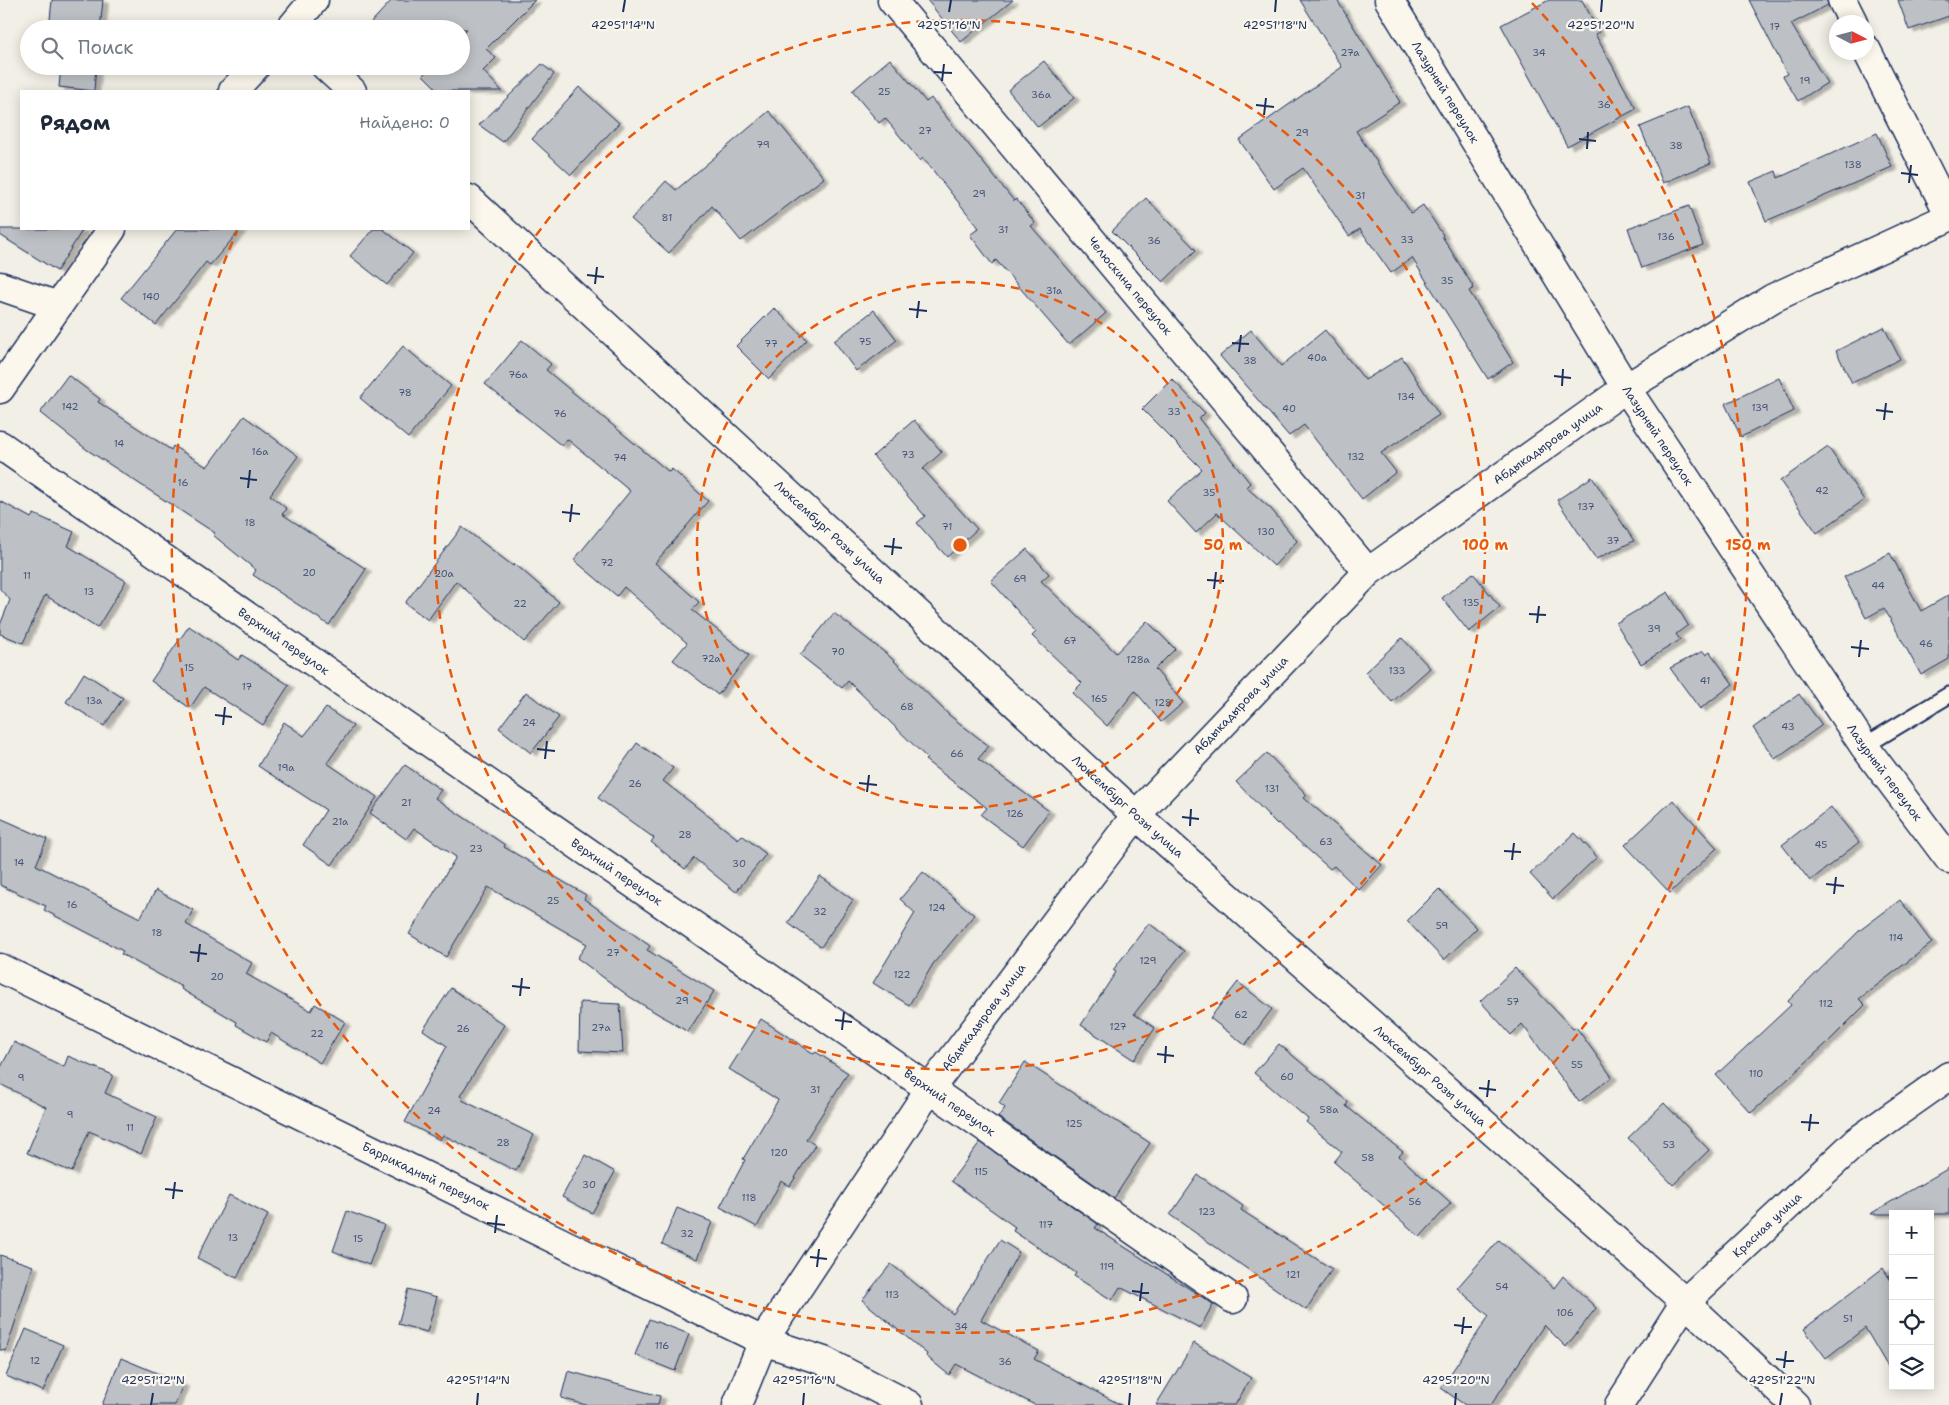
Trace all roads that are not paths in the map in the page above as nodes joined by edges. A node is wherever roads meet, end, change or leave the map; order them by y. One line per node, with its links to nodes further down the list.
1 (314, 0): 6 (street)
2 (892, 0): 20 (street, Челюскина переулок)
3 (1389, 0): 17 (street, Лазурный переулок)
4 (1842, 0): 5 (street)
5 (1850, 15)
6 (297, 20)
7 (1871, 60): 13 (street)
8 (248, 75): 10 (street)
9 (335, 75): 11 (street)
10 (235, 90)
11 (351, 90)
12 (470, 200): 23 (street, Люксембург Розы улица)
13 (1949, 216): 17 (street, Абдыкадырова улица)
14 (111, 230): 16 (street)
15 (0, 286): 16 (street)
16 (58, 306): 18 (street)
17 (1626, 388): 20 (street, Абдыкадырова улица); 22 (street, Лазурный переулок)
18 (0, 389)
19 (0, 445): 27 (street, Верхний переулок)
20 (1368, 572): 23 (street, Абдыкадырова улица)
21 (1949, 696): 22 (lane)
22 (1864, 746): 24 (street, Лазурный переулок)
23 (1136, 815): 27 (street, Абдыкадырова улица); 29 (street, Люксембург Розы улица)
24 (1949, 859)
25 (0, 968): 30 (street, Баррикадный переулок)
26 (1949, 1076): 29 (street, Красная улица)
27 (929, 1090): 28 (street, Верхний переулок); 30 (street, Абдыкадырова улица)
28 (1232, 1299)
29 (1686, 1302): 33 (street, Красная улица); 34 (street, Люксембург Розы улица)
30 (763, 1341): 31 (street, Абдыкадырова улица); 32 (street, Баррикадный переулок)
31 (737, 1405)
32 (909, 1405)
33 (1619, 1405)
34 (1795, 1405)

